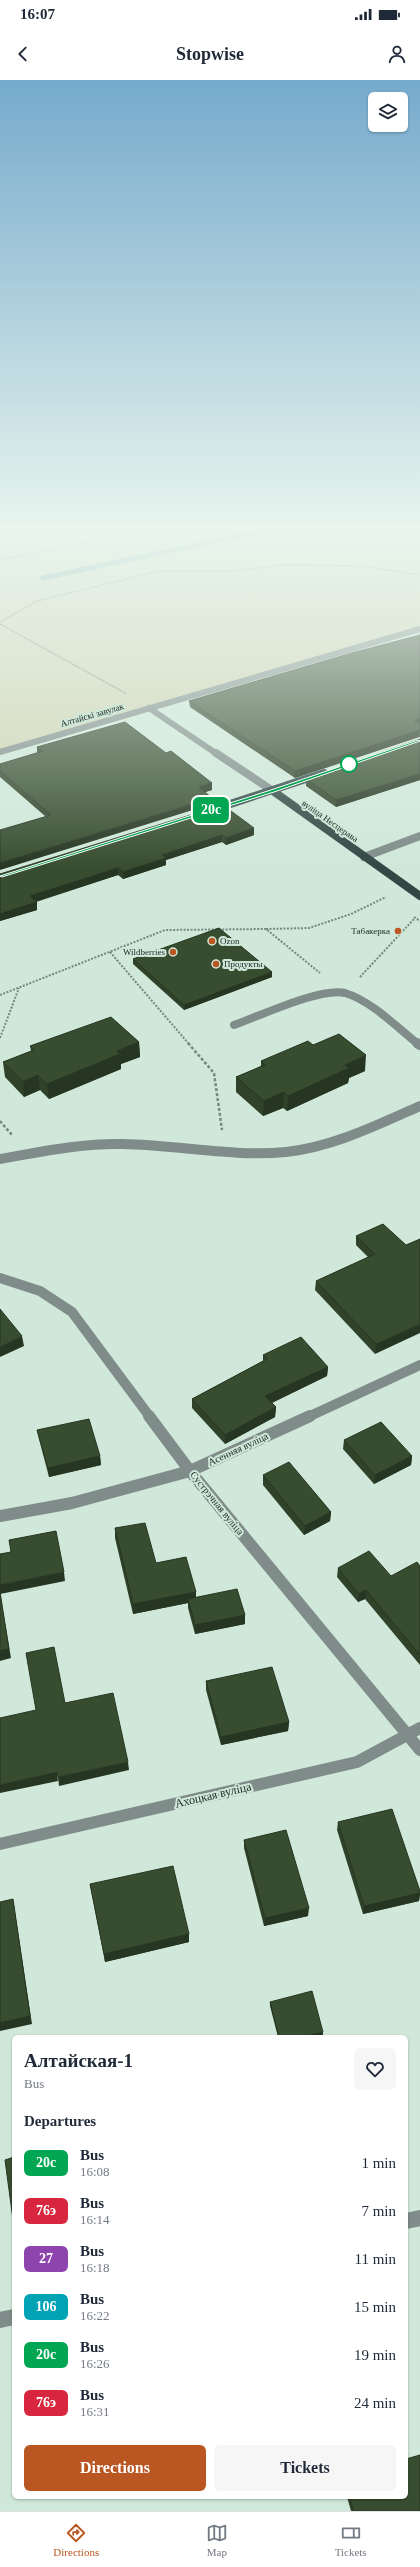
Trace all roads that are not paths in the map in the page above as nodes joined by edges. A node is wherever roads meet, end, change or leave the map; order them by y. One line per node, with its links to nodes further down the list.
1 (381, 640): 2 (street, Алтайскі завулак)
2 (149, 708): 3 (street, Алтайскі завулак); 5 (street, вуліца Несцерава)
3 (0, 752)
4 (334, 769): 5 (main road)
5 (273, 791): 6 (main road); 8 (main road, вуліца Несцерава)
6 (202, 813)
7 (420, 836): 8 (street)
8 (364, 857): 9 (main road, вуліца Несцерава)
9 (420, 896)
10 (234, 1025): 11 (street)
11 (420, 1045)
12 (420, 1106): 13 (street)
13 (0, 1159)
14 (0, 1278): 16 (street, Сустрэчная вуліца)
15 (420, 1365): 16 (street, Асенняя вуліца)
16 (190, 1471): 17 (street, Асенняя вуліца); 19 (street, Сустрэчная вуліца)
17 (0, 1516)
18 (420, 1728): 19 (street, Ахоцкая вуліца)
19 (408, 1735): 20 (street, Сустрэчная вуліца); 21 (street, Ахоцкая вуліца)
20 (420, 1750)
21 (0, 1844)
22 (420, 2218): 23 (street)
23 (408, 2221)
24 (12, 2317): 25 (street)
25 (0, 2320)

